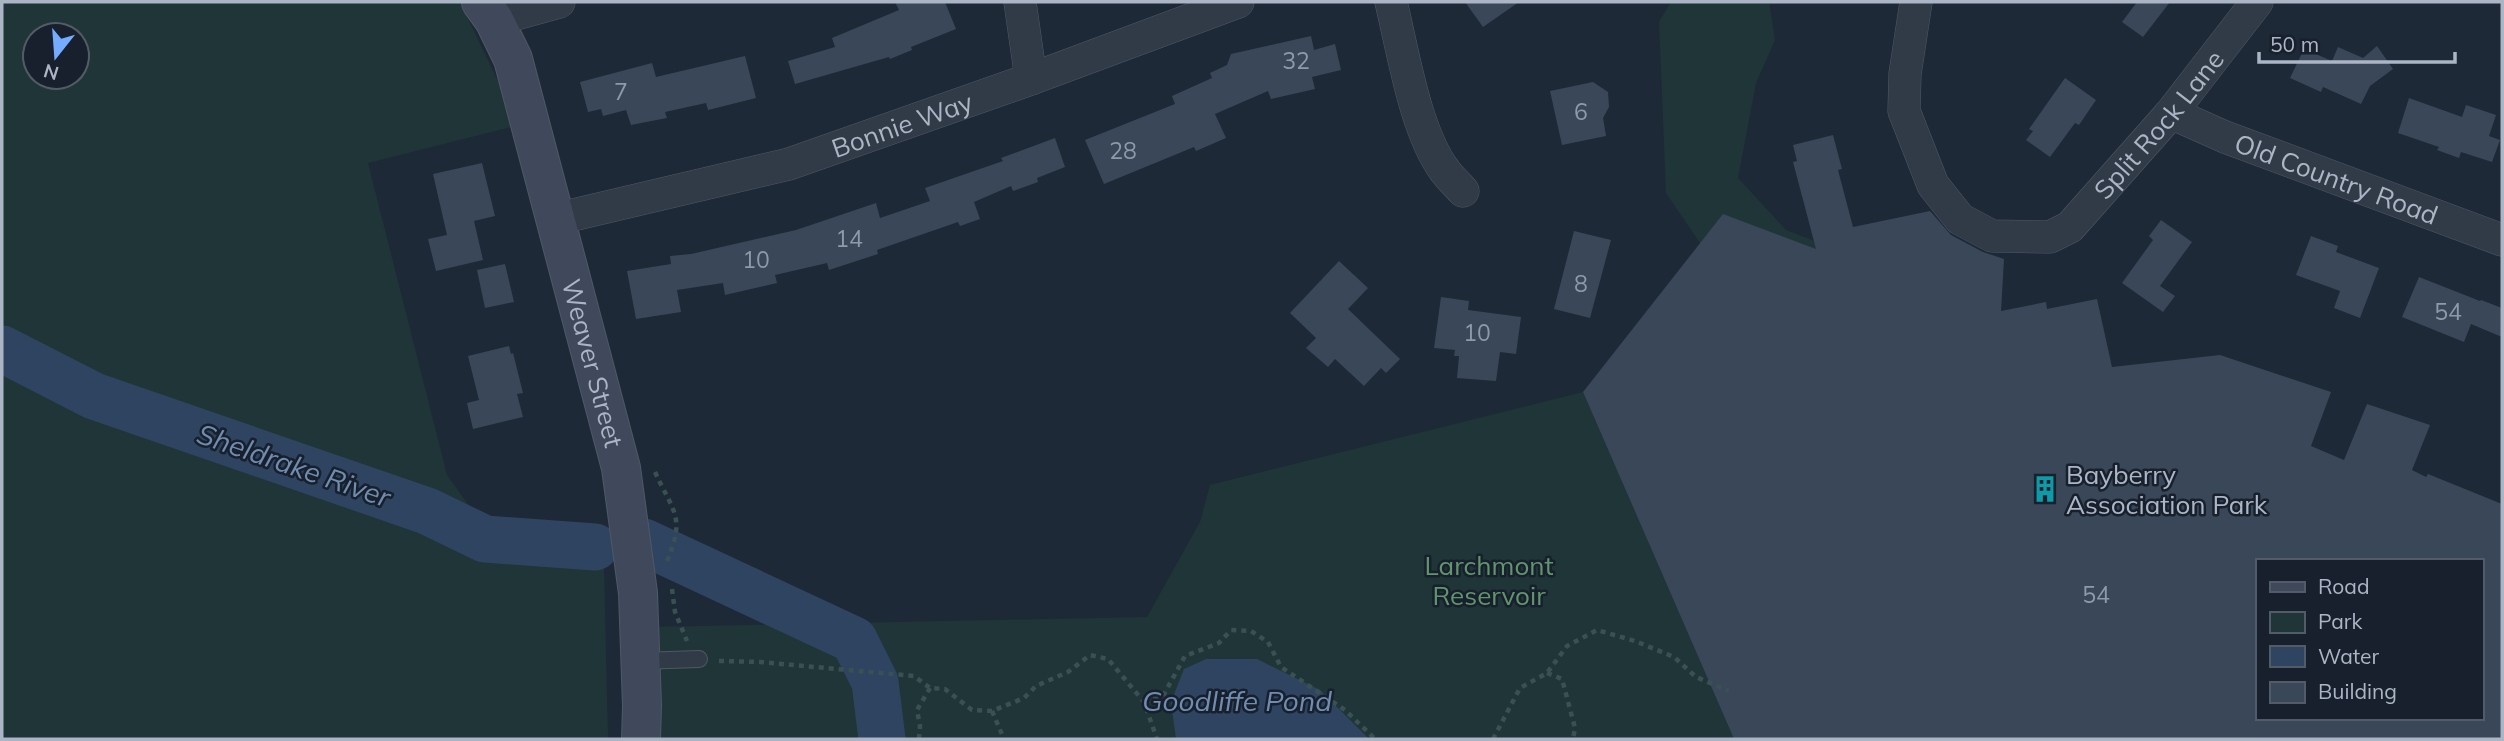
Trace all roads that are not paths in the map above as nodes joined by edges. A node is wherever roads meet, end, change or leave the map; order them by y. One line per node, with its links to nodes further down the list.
1 (559, 2): 7 (street)
2 (1020, 2): 8 (street)
3 (1238, 2): 8 (street, Bonnie Way)
4 (1391, 2): 10 (street)
5 (1916, 2): 9 (street, Split Rock Lane)
6 (2257, 2): 9 (street, Split Rock Lane)
7 (488, 11): 11 (main road, Weaver Street)
8 (1031, 79): 11 (street, Bonnie Way)
9 (2171, 113): 12 (street, Old Country Road)
10 (1463, 191)
11 (556, 219): 14 (main road, Weaver Street)
12 (2502, 240)
13 (699, 659): 14 (lane)
14 (640, 661): 15 (main road, Weaver Street)
15 (641, 739)

